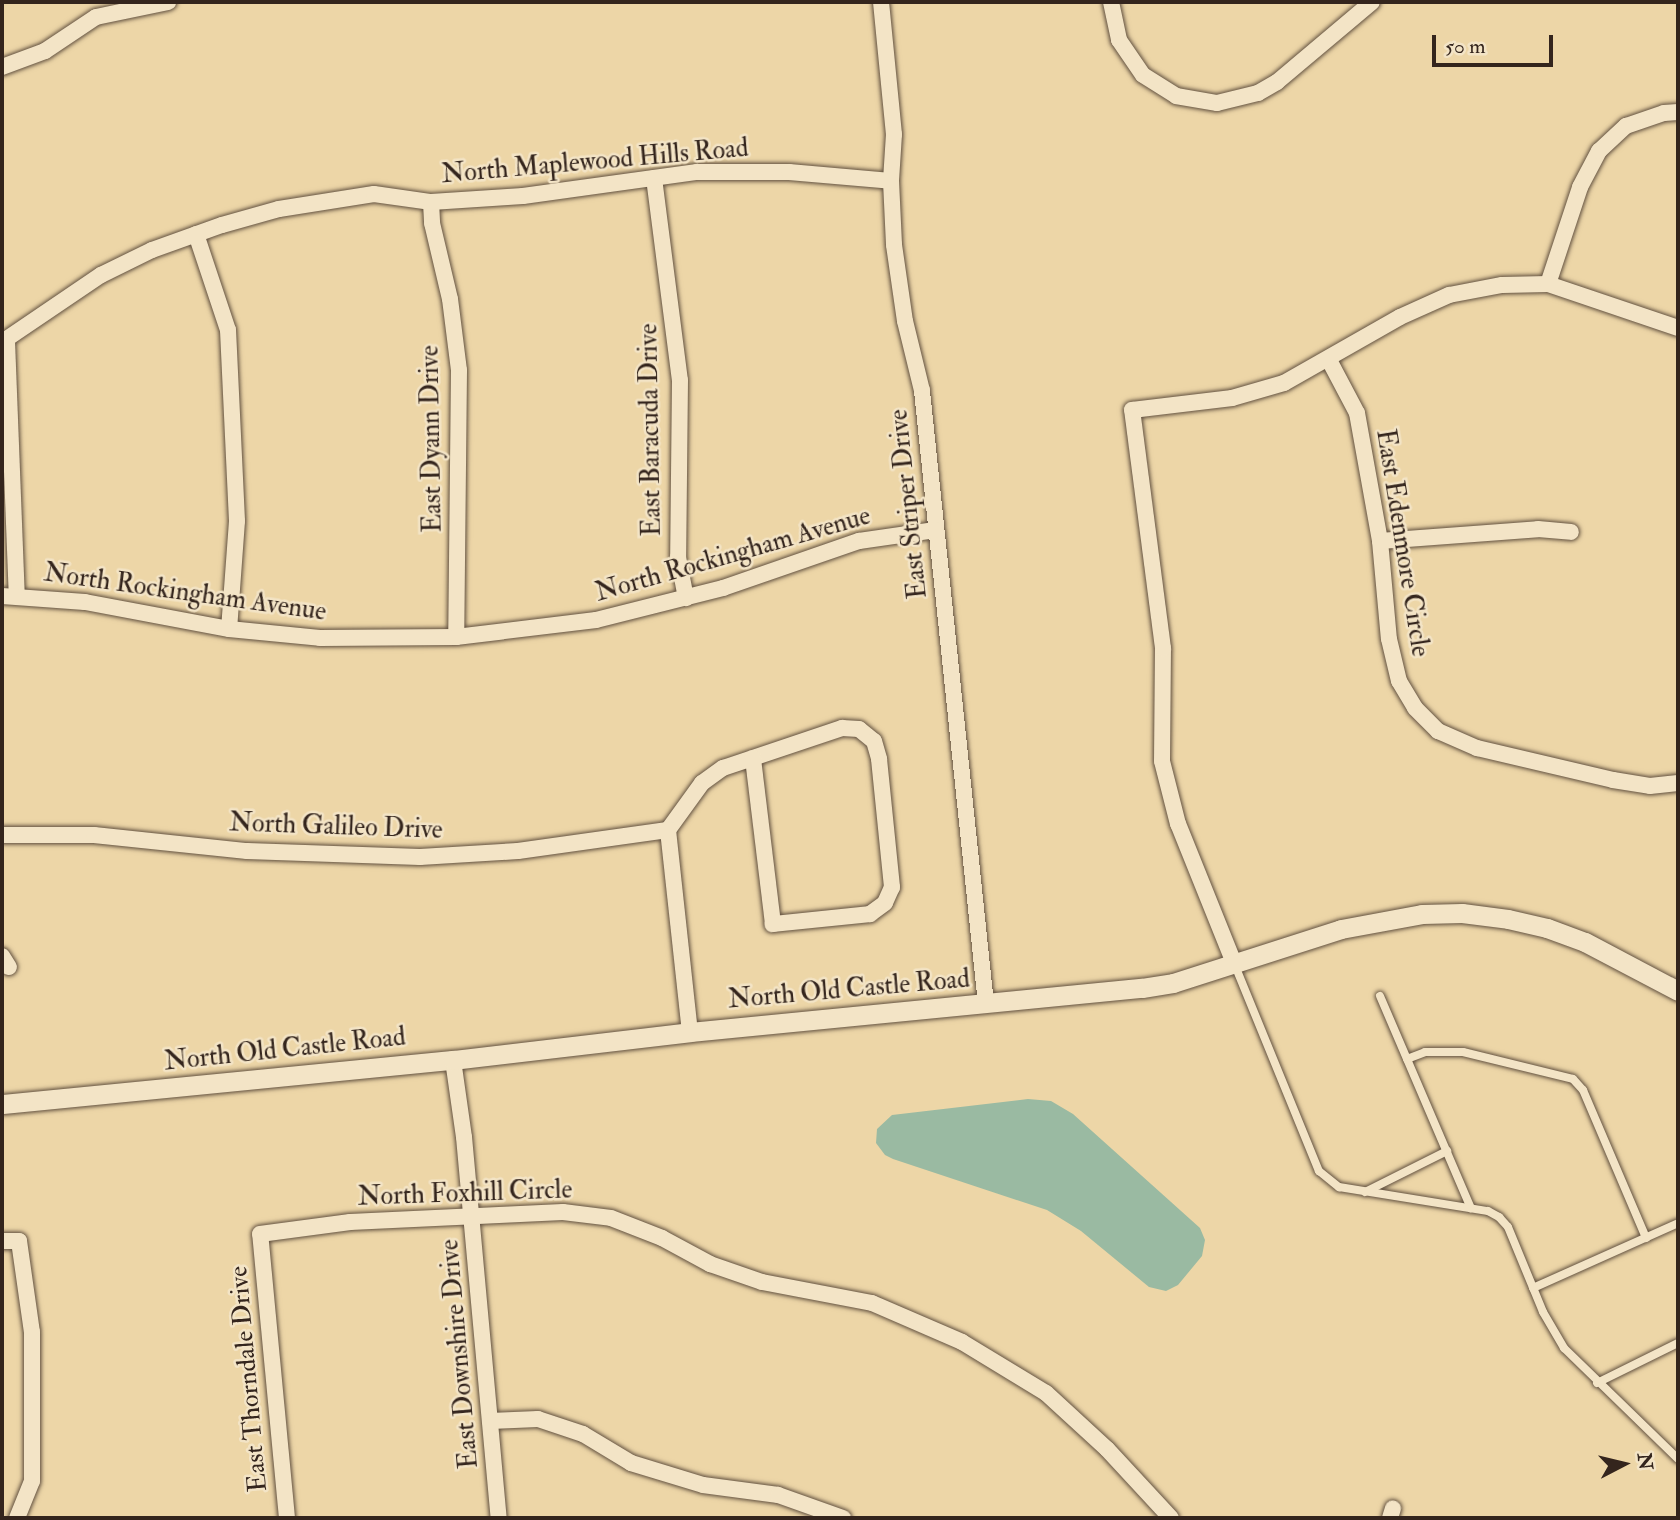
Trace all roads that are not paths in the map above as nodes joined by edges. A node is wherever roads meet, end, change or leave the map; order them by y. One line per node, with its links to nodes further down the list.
1 (168, 2): 5 (street)
2 (881, 2): 8 (street, East Striper Drive)
3 (1111, 2): 4 (street)
4 (1373, 2)
5 (2, 66)
6 (1678, 112): 11 (street)
7 (654, 178): 8 (street, North Maplewood Hills Road); 9 (street, North Maplewood Hills Road); 19 (street, East Baracuda Drive)
8 (891, 181): 15 (street, East Striper Drive)
9 (431, 202): 10 (street, North Maplewood Hills Road); 21 (street, East Dyann Drive)
10 (196, 234): 13 (street, North Maplewood Hills Road); 20 (street)
11 (1548, 284): 12 (street); 14 (street)
12 (1678, 328)
13 (4, 342): 18 (street)
14 (1329, 360): 17 (street, East Edenmore Circle); 26 (street)
15 (935, 530): 19 (street, North Rockingham Avenue); 29 (street, East Striper Drive)
16 (1571, 532): 17 (street)
17 (1380, 541): 23 (street, East Edenmore Circle)
18 (10, 596): 20 (street, North Rockingham Avenue)
19 (687, 598): 21 (street, North Rockingham Avenue)
20 (229, 629): 21 (street, North Rockingham Avenue)
21 (456, 637)
22 (753, 758): 22 (street); 24 (street)
23 (1678, 783)
24 (668, 830): 25 (street, North Galileo Drive); 30 (street)
25 (2, 835)
26 (1234, 962): 27 (street, North Old Castle Road); 29 (street, North Old Castle Road); 35 (lane)
27 (1678, 990)
28 (1380, 996): 31 (lane)
29 (986, 1004): 30 (street, North Old Castle Road)
30 (690, 1031): 32 (street, North Old Castle Road)
31 (1407, 1059): 34 (lane); 40 (lane)
32 (453, 1060): 33 (street, North Old Castle Road); 37 (street, East Downshire Drive)
33 (2, 1104)
34 (1447, 1151): 35 (lane); 36 (lane)
35 (1364, 1192): 36 (lane)
36 (1471, 1208): 42 (lane)
37 (471, 1215): 39 (street, North Foxhill Circle); 45 (street, East Downshire Drive); 51 (street, North Foxhill Circle)
38 (1678, 1223): 40 (lane)
39 (260, 1234): 48 (street, East Thorndale Drive)
40 (1646, 1238): 42 (lane)
41 (2, 1241): 47 (street)
42 (1533, 1288): 44 (lane)
43 (1678, 1343): 44 (lane)
44 (1597, 1382): 46 (lane)
45 (490, 1421): 49 (street, East Downshire Drive); 50 (street)
46 (1678, 1459)
47 (17, 1518)
48 (287, 1518)
49 (499, 1518)
50 (843, 1518)
51 (1171, 1518)

